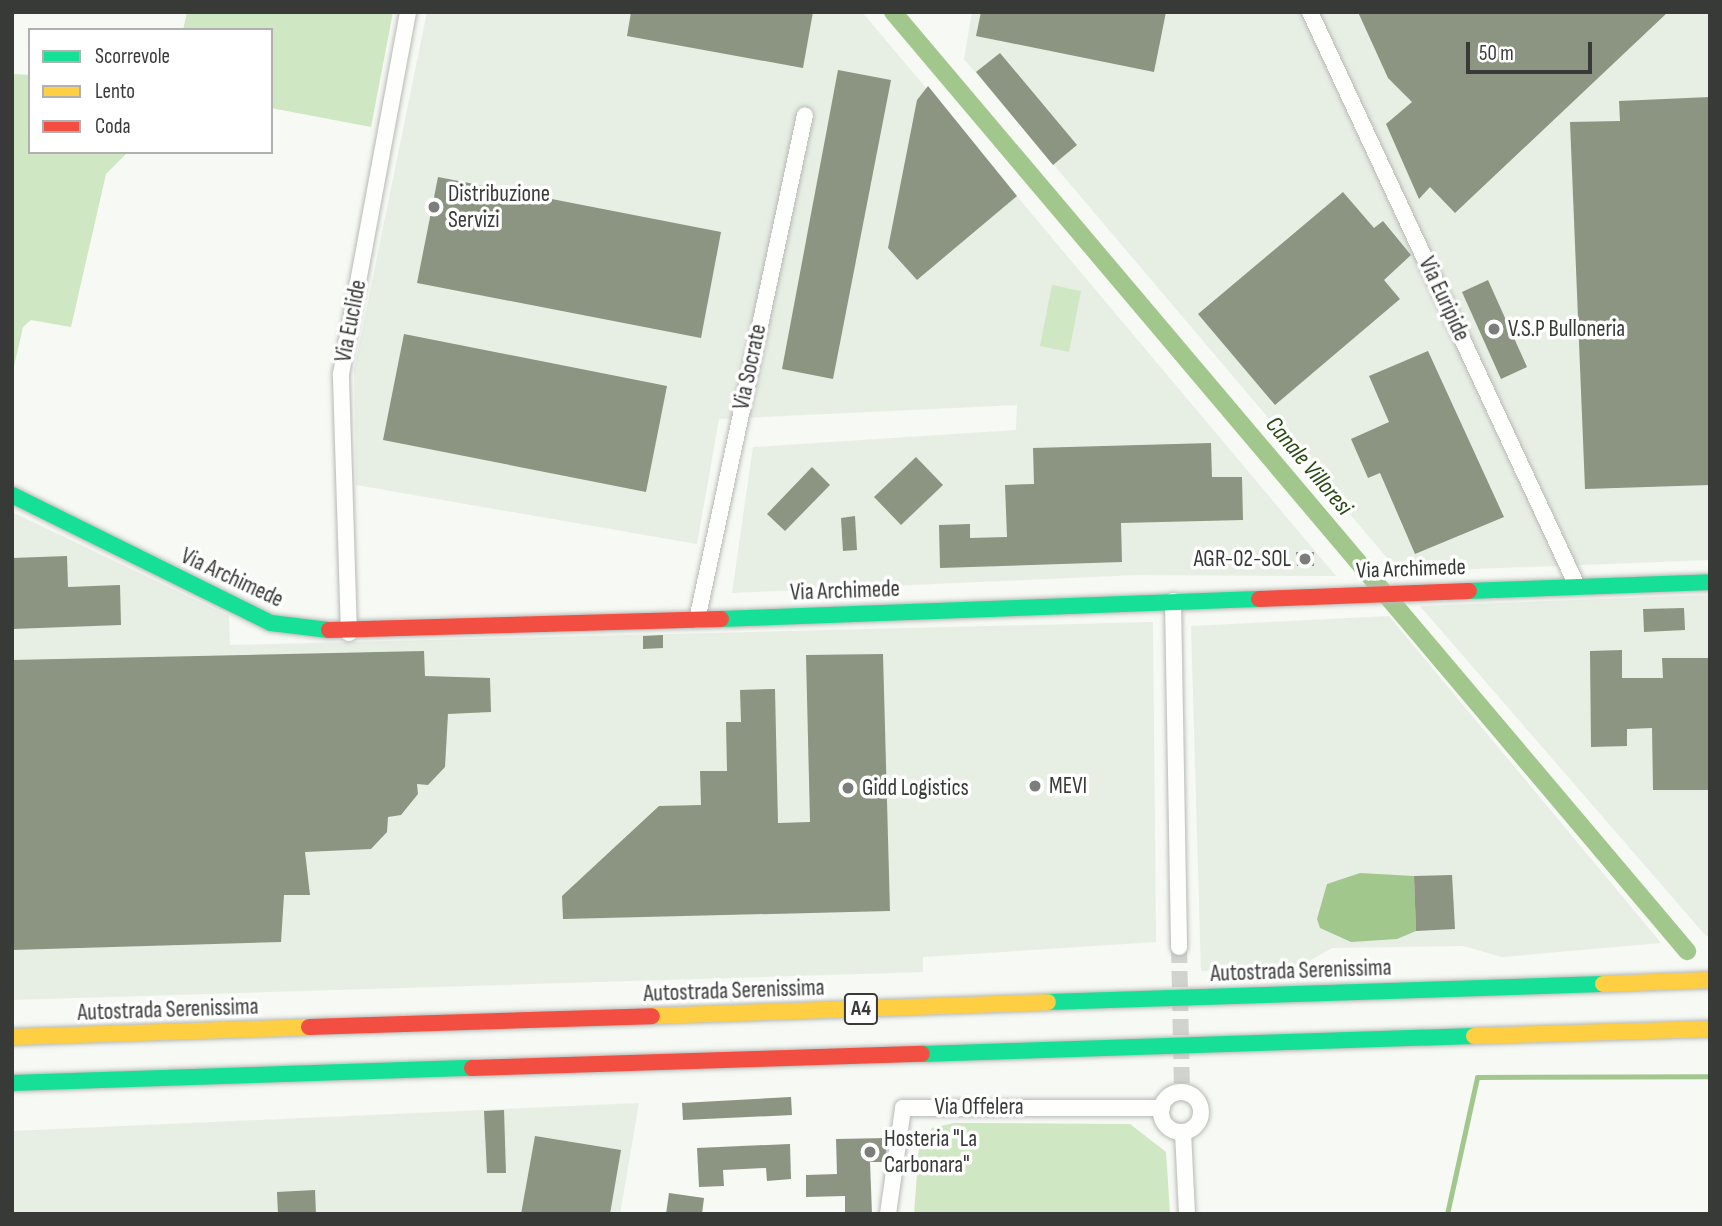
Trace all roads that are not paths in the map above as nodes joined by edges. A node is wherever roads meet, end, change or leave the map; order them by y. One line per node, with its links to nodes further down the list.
1 (408, 12): 9 (street, Via Euclide)
2 (1310, 12): 6 (street, Via Euripide)
3 (805, 115): 8 (street, Via Socrate)
4 (12, 495): 9 (main road, Via Archimede)
5 (1710, 582): 6 (main road, Via Archimede)
6 (1577, 586): 7 (main road, Via Archimede)
7 (1173, 601): 8 (main road, Via Archimede); 10 (street)
8 (697, 620): 9 (main road, Via Archimede)
9 (349, 633)
10 (1178, 947)
11 (1710, 980): 13 (main road, Autostrada Serenissima / A4)
12 (1710, 1029): 14 (main road, A4)
13 (12, 1037)
14 (12, 1083)
15 (1162, 1108): 16 (street); 16 (street, Via Offelera); 17 (street, Via Offelera)
16 (1183, 1132): 18 (street)
17 (888, 1214)
18 (1187, 1214)

